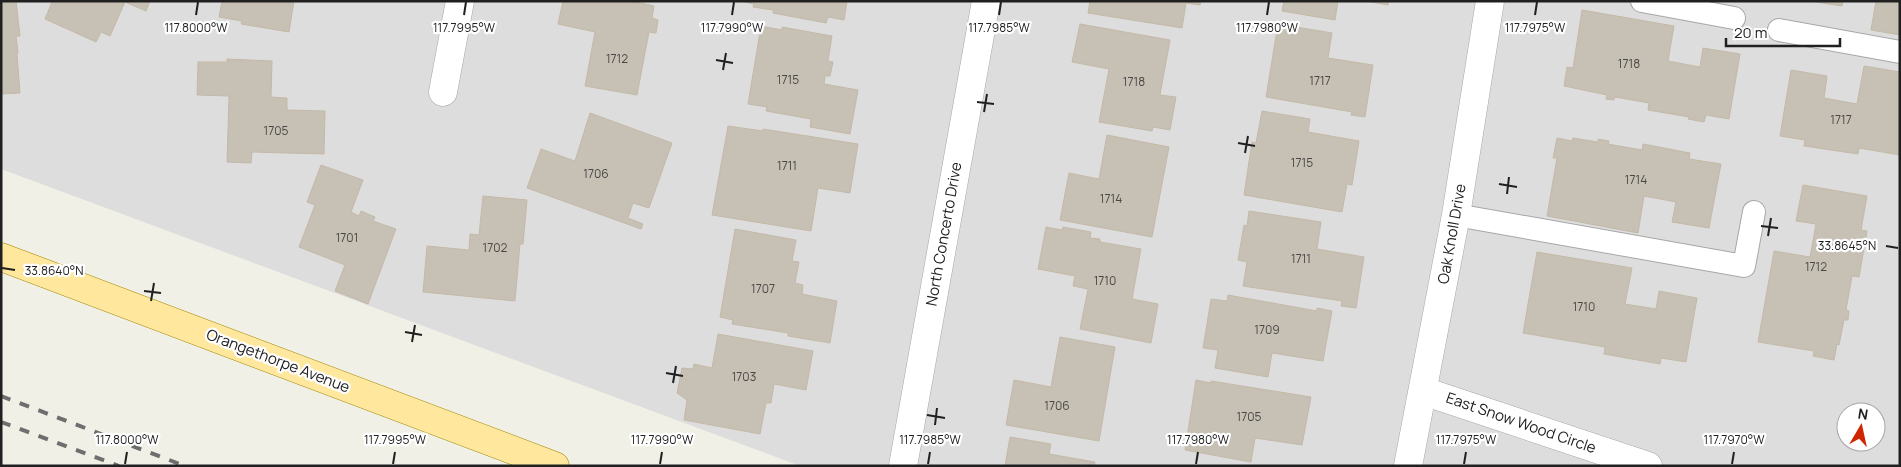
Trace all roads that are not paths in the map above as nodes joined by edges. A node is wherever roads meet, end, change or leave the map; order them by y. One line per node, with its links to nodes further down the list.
1 (460, 1): 8 (street)
2 (986, 1): 14 (street, North Concerto Drive)
3 (1490, 1): 10 (street, Oak Knoll Drive)
4 (1642, 1): 5 (lane)
5 (1734, 18)
6 (1779, 30): 7 (lane)
7 (1900, 52)
8 (443, 92)
9 (1754, 212): 10 (lane)
10 (1456, 215): 12 (street, Oak Knoll Drive)
11 (1, 257): 13 (main road, Orangethorpe Avenue)
12 (1423, 391): 15 (street, Oak Knoll Drive); 16 (street, East Snow Wood Circle)
13 (555, 466)
14 (903, 466)
15 (1408, 466)
16 (1648, 466)

